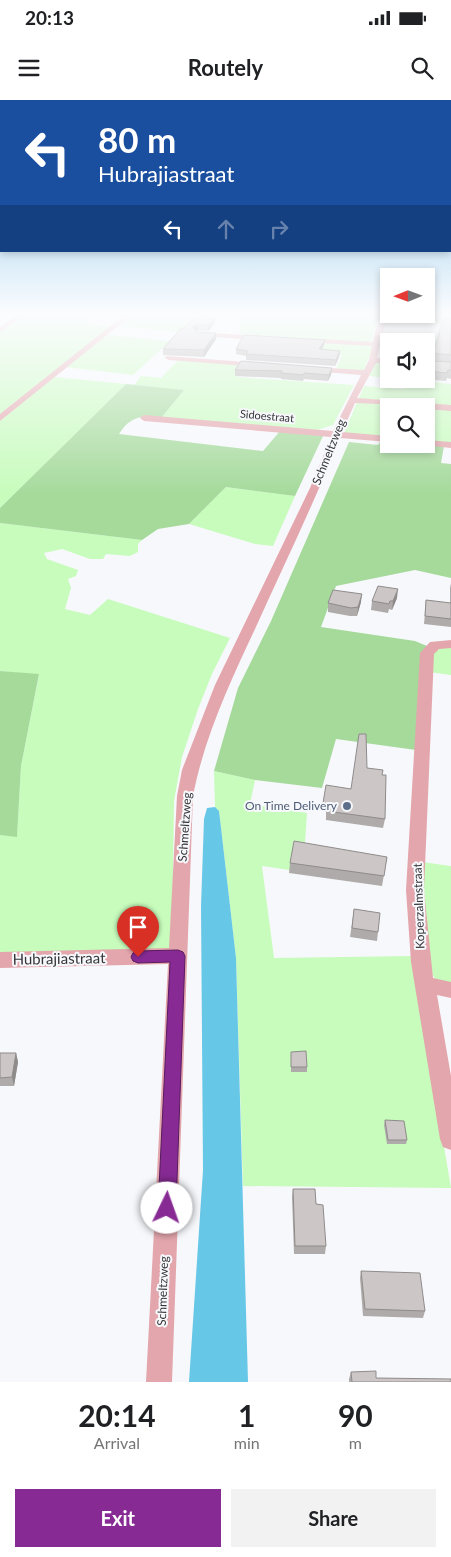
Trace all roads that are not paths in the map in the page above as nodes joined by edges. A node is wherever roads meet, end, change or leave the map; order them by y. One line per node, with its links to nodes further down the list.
1 (54, 375): 5 (street)
2 (367, 375): 3 (street, Schmeltzweg)
3 (352, 400): 4 (street); 7 (street, Schmeltzweg)
4 (451, 408)
5 (0, 418)
6 (144, 418): 7 (street, Sidoestraat)
7 (336, 435): 8 (street, Sidoestraat); 12 (street, Schmeltzweg)
8 (380, 438)
9 (435, 444): 10 (street)
10 (451, 445)
11 (443, 644): 14 (street, Koperzalmstraat)
12 (178, 956): 13 (street, Hubrajiastraat); 17 (street, Schmeltzweg)
13 (0, 960)
14 (426, 985): 15 (street); 16 (street, Koperzalmstraat)
15 (451, 990)
16 (451, 1139)
17 (159, 1382)

